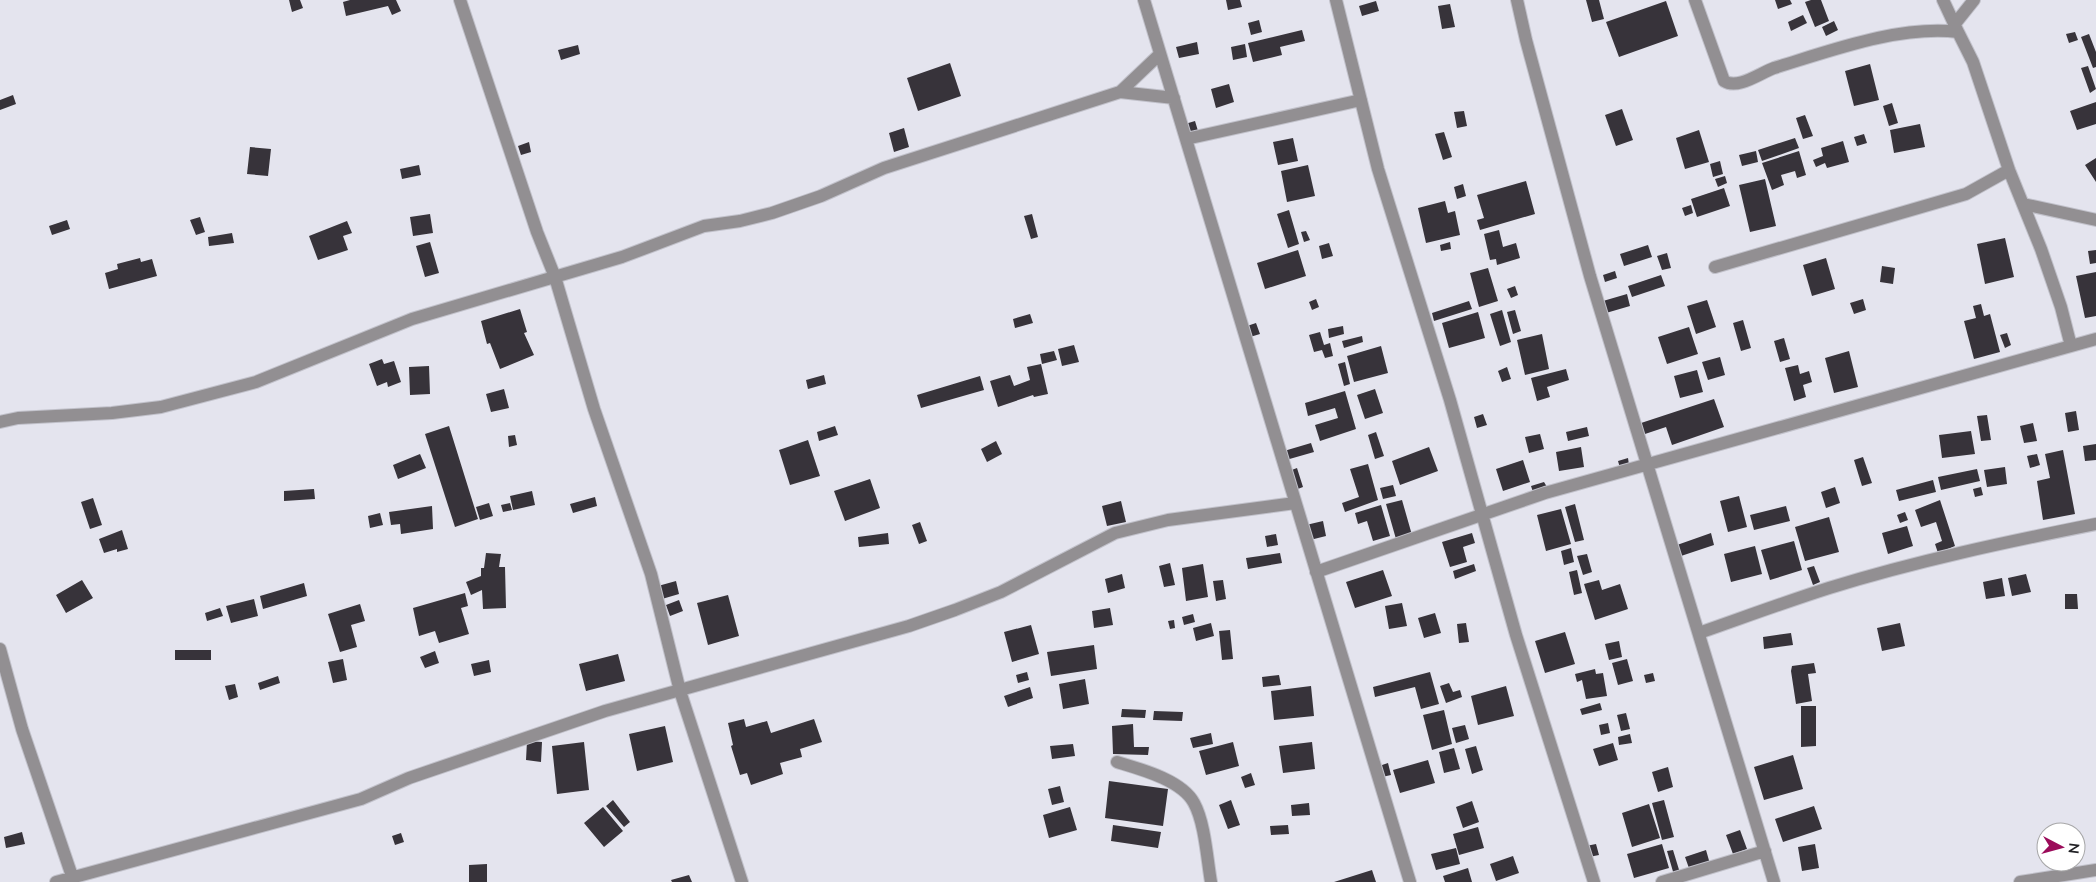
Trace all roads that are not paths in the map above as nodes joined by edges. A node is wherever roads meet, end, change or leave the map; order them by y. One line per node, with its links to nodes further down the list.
1 (460, 0): 20 (street)
2 (1144, 0): 11 (street)
3 (1336, 0): 14 (street)
4 (1517, 0): 24 (street)
5 (1695, 0): 10 (street)
6 (1943, 0): 8 (street)
7 (1972, 0): 9 (street)
8 (1949, 13): 9 (street); 10 (street)
9 (1956, 29): 10 (street); 16 (street)
10 (1927, 30)
11 (1160, 54): 12 (street); 13 (street)
12 (1120, 92): 13 (street); 20 (street)
13 (1174, 98): 15 (street)
14 (1360, 100): 15 (street); 26 (street)
15 (1186, 138): 25 (street)
16 (2009, 170): 17 (street); 19 (street)
17 (2023, 204): 18 (street); 22 (street)
18 (2096, 220)
19 (1716, 267)
20 (555, 277): 23 (street); 31 (street)
21 (2096, 339): 22 (street)
22 (2071, 346): 24 (street)
23 (0, 422)
24 (1648, 465): 26 (street); 29 (street)
25 (1295, 503): 28 (street); 31 (street)
26 (1481, 514): 28 (street); 40 (street)
27 (2096, 524): 29 (street)
28 (1316, 572): 39 (street)
29 (1699, 633): 33 (street)
30 (0, 649): 35 (street)
31 (680, 691): 35 (street); 37 (street)
32 (1117, 762): 38 (street)
33 (1765, 851): 41 (street); 42 (street)
34 (2096, 870): 43 (street)
35 (73, 880): 36 (street)
36 (56, 882)
37 (742, 882)
38 (1211, 882)
39 (1410, 882)
40 (1594, 882)
41 (1662, 882)
42 (1774, 882)
43 (2020, 882)

